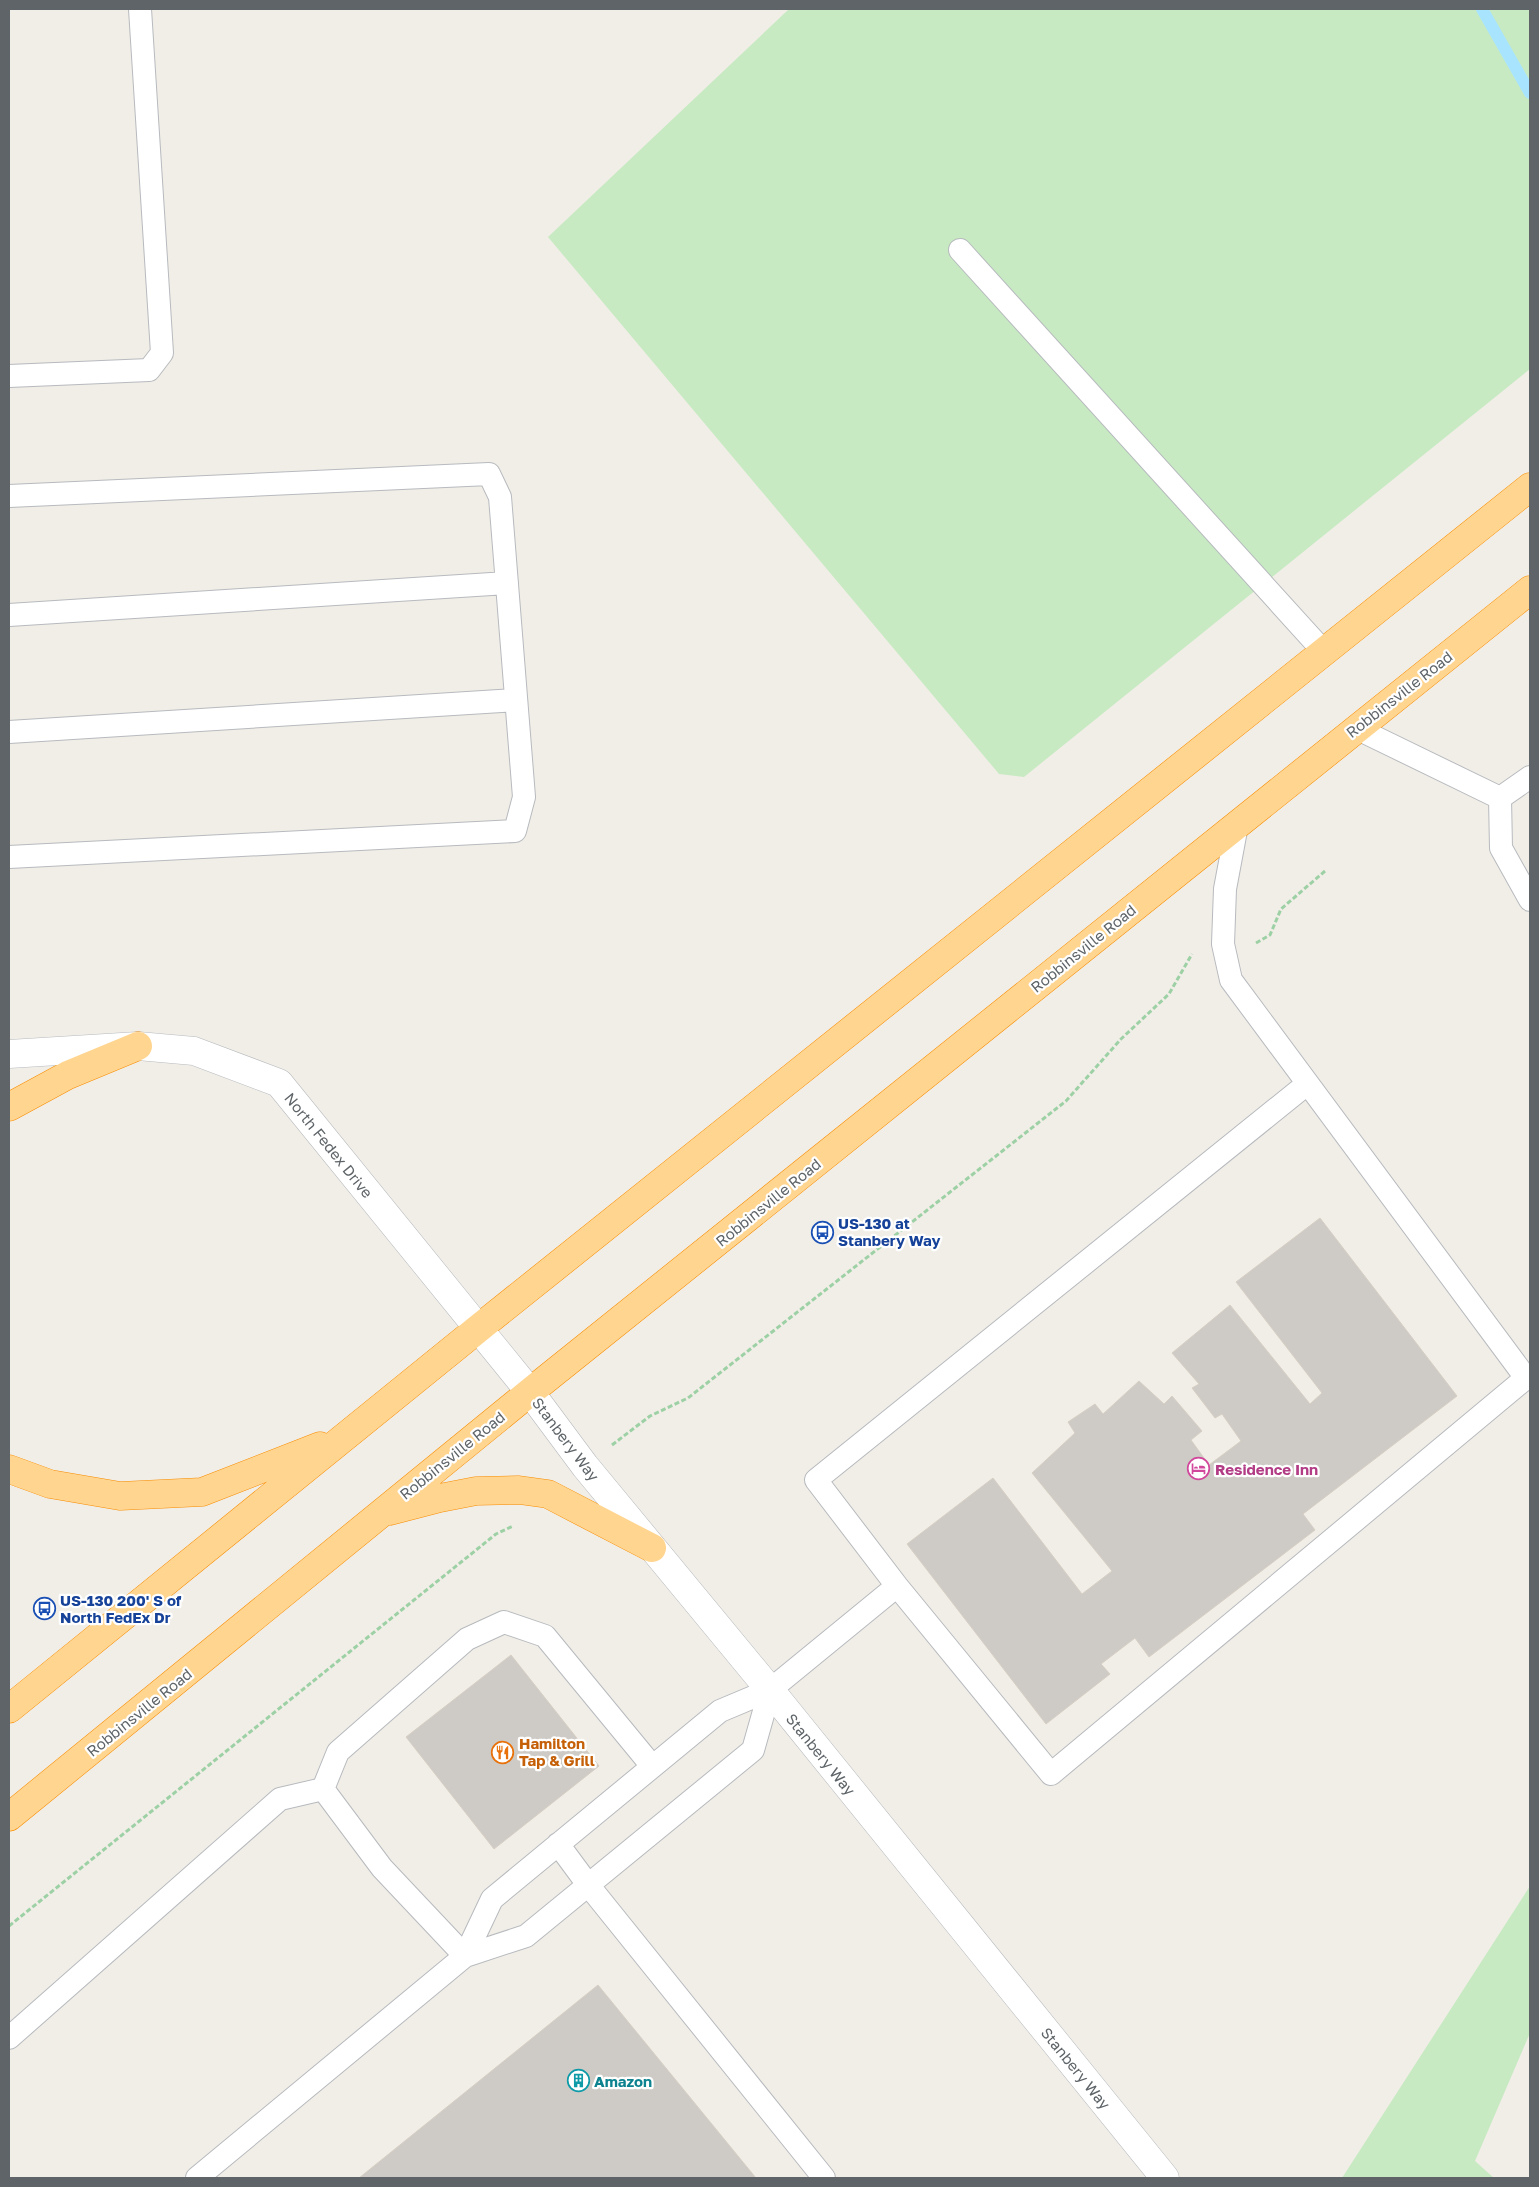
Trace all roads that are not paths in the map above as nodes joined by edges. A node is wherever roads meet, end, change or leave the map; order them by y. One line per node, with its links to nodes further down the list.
1 (140, 9): 3 (lane)
2 (960, 250): 9 (lane)
3 (9, 376)
4 (1530, 487): 9 (highway)
5 (9, 496): 6 (lane)
6 (507, 583): 8 (lane); 10 (lane)
7 (1530, 590): 11 (highway, Robbinsville Road)
8 (9, 615)
9 (1325, 653): 22 (highway)
10 (516, 700): 12 (lane); 16 (lane)
11 (1356, 728): 14 (lane); 15 (highway, Robbinsville Road)
12 (9, 732)
13 (1530, 777): 14 (lane)
14 (1500, 798): 17 (lane)
15 (1237, 824): 20 (lane); 23 (highway, Robbinsville Road)
16 (9, 857)
17 (1530, 900)
18 (138, 1046): 19 (street, North Fedex Drive); 21 (highway); 22 (street, North Fedex Drive)
19 (9, 1054)
20 (1306, 1084): 28 (lane); 28 (lane)
21 (9, 1107)
22 (479, 1328): 23 (street, Stanbery Way); 24 (highway)
23 (530, 1392): 26 (highway, Robbinsville Road); 27 (street, Stanbery Way)
24 (345, 1437): 25 (highway); 30 (highway)
25 (9, 1469)
26 (381, 1513): 27 (highway); 33 (highway, Robbinsville Road)
27 (652, 1548): 29 (street, Stanbery Way)
28 (897, 1586): 29 (lane)
29 (770, 1690): 31 (lane); 35 (lane); 40 (street, Stanbery Way)
30 (9, 1709)
31 (652, 1766): 32 (lane); 34 (lane)
32 (323, 1789): 36 (lane); 37 (lane)
33 (9, 1817)
34 (558, 1844): 35 (lane); 36 (lane)
35 (589, 1886): 36 (lane); 39 (lane)
36 (465, 1956): 38 (lane)
37 (9, 2038)
38 (196, 2178)
39 (824, 2178)
40 (1164, 2178)

